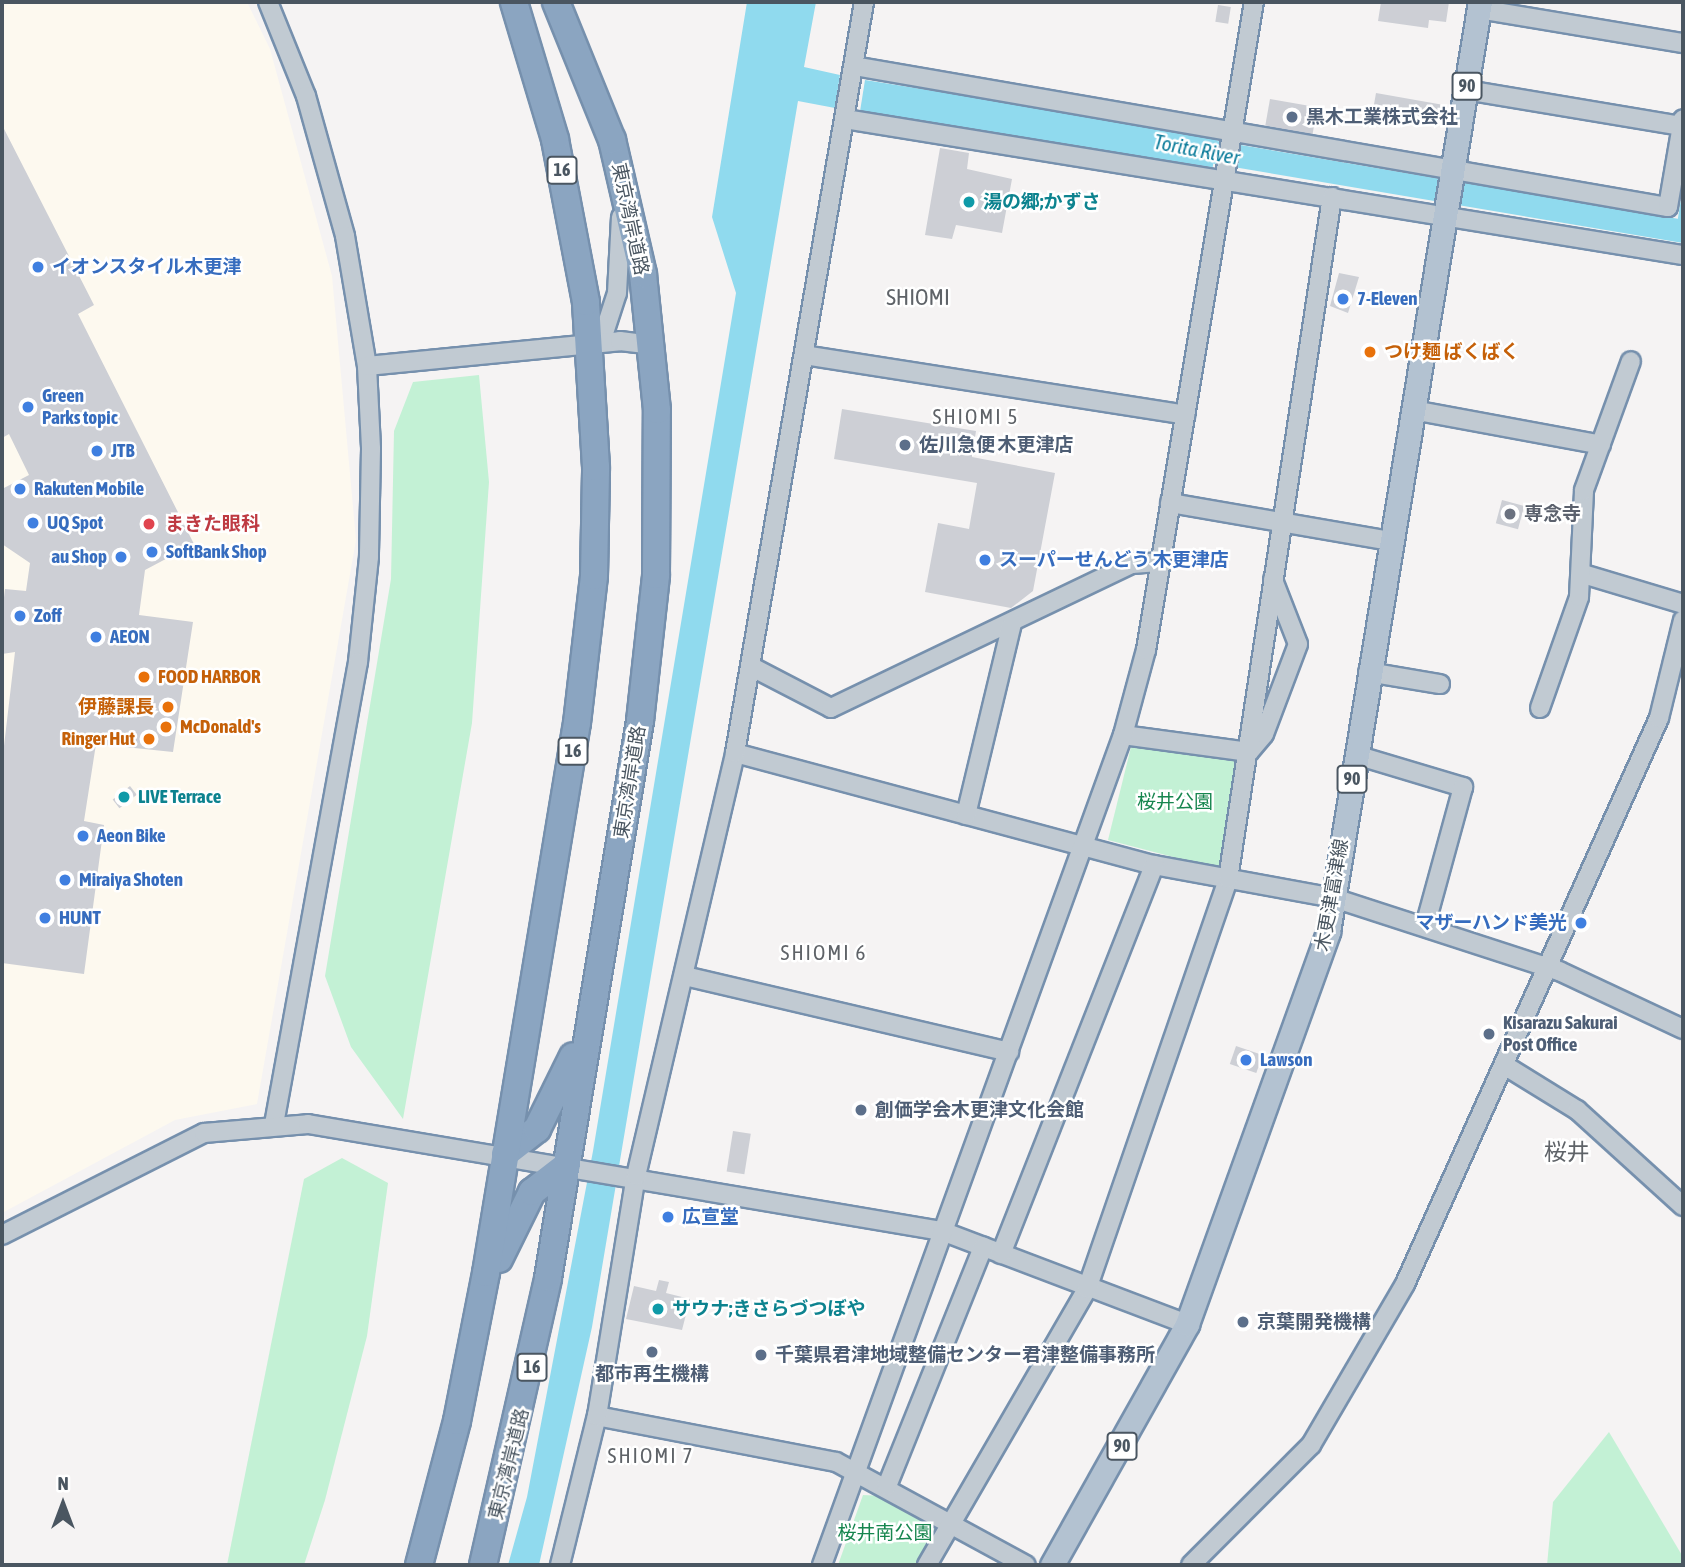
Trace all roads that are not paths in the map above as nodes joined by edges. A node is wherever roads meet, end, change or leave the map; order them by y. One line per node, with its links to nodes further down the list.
1 (268, 2): 24 (street)
2 (514, 2): 20 (highway, 16)
3 (556, 2): 11 (highway, 東京湾岸道路 / 16)
4 (864, 2): 8 (street)
5 (1254, 2): 13 (street)
6 (1479, 6): 7 (street); 9 (main road, 90)
7 (1683, 43)
8 (853, 71): 10 (street); 13 (street)
9 (1466, 90): 12 (street); 14 (main road, 90)
10 (846, 114): 15 (street); 22 (street)
11 (605, 120): 20 (street); 21 (highway, 東京湾岸道路 / 16)
12 (1683, 122): 17 (street)
13 (1233, 132): 14 (street); 15 (street)
14 (1452, 169): 17 (street); 18 (main road, 90)
15 (1224, 180): 16 (street); 26 (street)
16 (1332, 197): 18 (street); 29 (street)
17 (1676, 202)
18 (1446, 215): 19 (street); 25 (main road, 木更津富津線 / 90)
19 (1683, 255)
20 (591, 343): 21 (street); 24 (street); 58 (highway, 16)
21 (652, 345): 51 (highway, 東京湾岸道路 / 16)
22 (804, 355): 26 (street); 37 (street)
23 (1631, 361): 27 (street)
24 (367, 366): 57 (street)
25 (1413, 410): 27 (street); 30 (main road, 木更津富津線 / 90)
26 (1185, 415): 28 (street)
27 (1601, 445): 32 (street)
28 (1170, 503): 29 (street); 31 (street)
29 (1280, 522): 30 (street); 33 (street)
30 (1391, 541): 38 (main road, 木更津富津線 / 90)
31 (1159, 562): 36 (street); 41 (street)
32 (1583, 575): 34 (street); 40 (street)
33 (1273, 578): 42 (street); 42 (street)
34 (1683, 604)
35 (1683, 620): 52 (street)
36 (1012, 623): 37 (street); 45 (street)
37 (750, 666): 43 (street)
38 (1368, 672): 39 (street); 44 (main road, 木更津富津線 / 90)
39 (1440, 684)
40 (1541, 708)
41 (1123, 735): 42 (street); 46 (street)
42 (1249, 751): 48 (street)
43 (735, 752): 45 (street); 53 (street)
44 (1356, 755): 49 (main road, 木更津富津線 / 90); 50 (street)
45 (966, 815): 46 (street)
46 (1084, 846): 47 (street); 55 (street)
47 (1154, 865): 48 (street); 65 (street)
48 (1228, 879): 49 (street); 66 (street)
49 (1334, 898): 50 (street); 67 (main road, 木更津富津線 / 90)
50 (1424, 926): 52 (street)
51 (604, 939): 58 (highway); 59 (highway, 東京湾岸道路 / 16)
52 (1547, 969): 54 (street); 56 (street)
53 (685, 976): 55 (street); 60 (street)
54 (1683, 1029)
55 (1009, 1052): 62 (street)
56 (1504, 1065): 61 (street); 80 (street)
57 (274, 1125): 58 (street); 63 (street)
58 (505, 1154): 59 (street); 68 (highway, 16)
59 (567, 1165): 60 (street); 68 (highway); 74 (highway, 東京湾岸道路 / 16)
60 (636, 1176): 62 (street); 69 (street)
61 (1683, 1206)
62 (942, 1231): 64 (street); 70 (street)
63 (2, 1234)
64 (983, 1247): 65 (street); 71 (street)
65 (1001, 1254): 66 (street)
66 (1087, 1289): 67 (street); 72 (street)
67 (1187, 1324): 79 (main road, 木更津富津線 / 90)
68 (467, 1375): 73 (highway, 16)
69 (597, 1416): 70 (street); 75 (street)
70 (856, 1470): 71 (street); 76 (street)
71 (887, 1486): 72 (street)
72 (953, 1523): 77 (street); 78 (street)
73 (419, 1565)
74 (483, 1565)
75 (560, 1565)
76 (822, 1565)
77 (927, 1565)
78 (1026, 1565)
79 (1052, 1565)
80 (1191, 1565)

